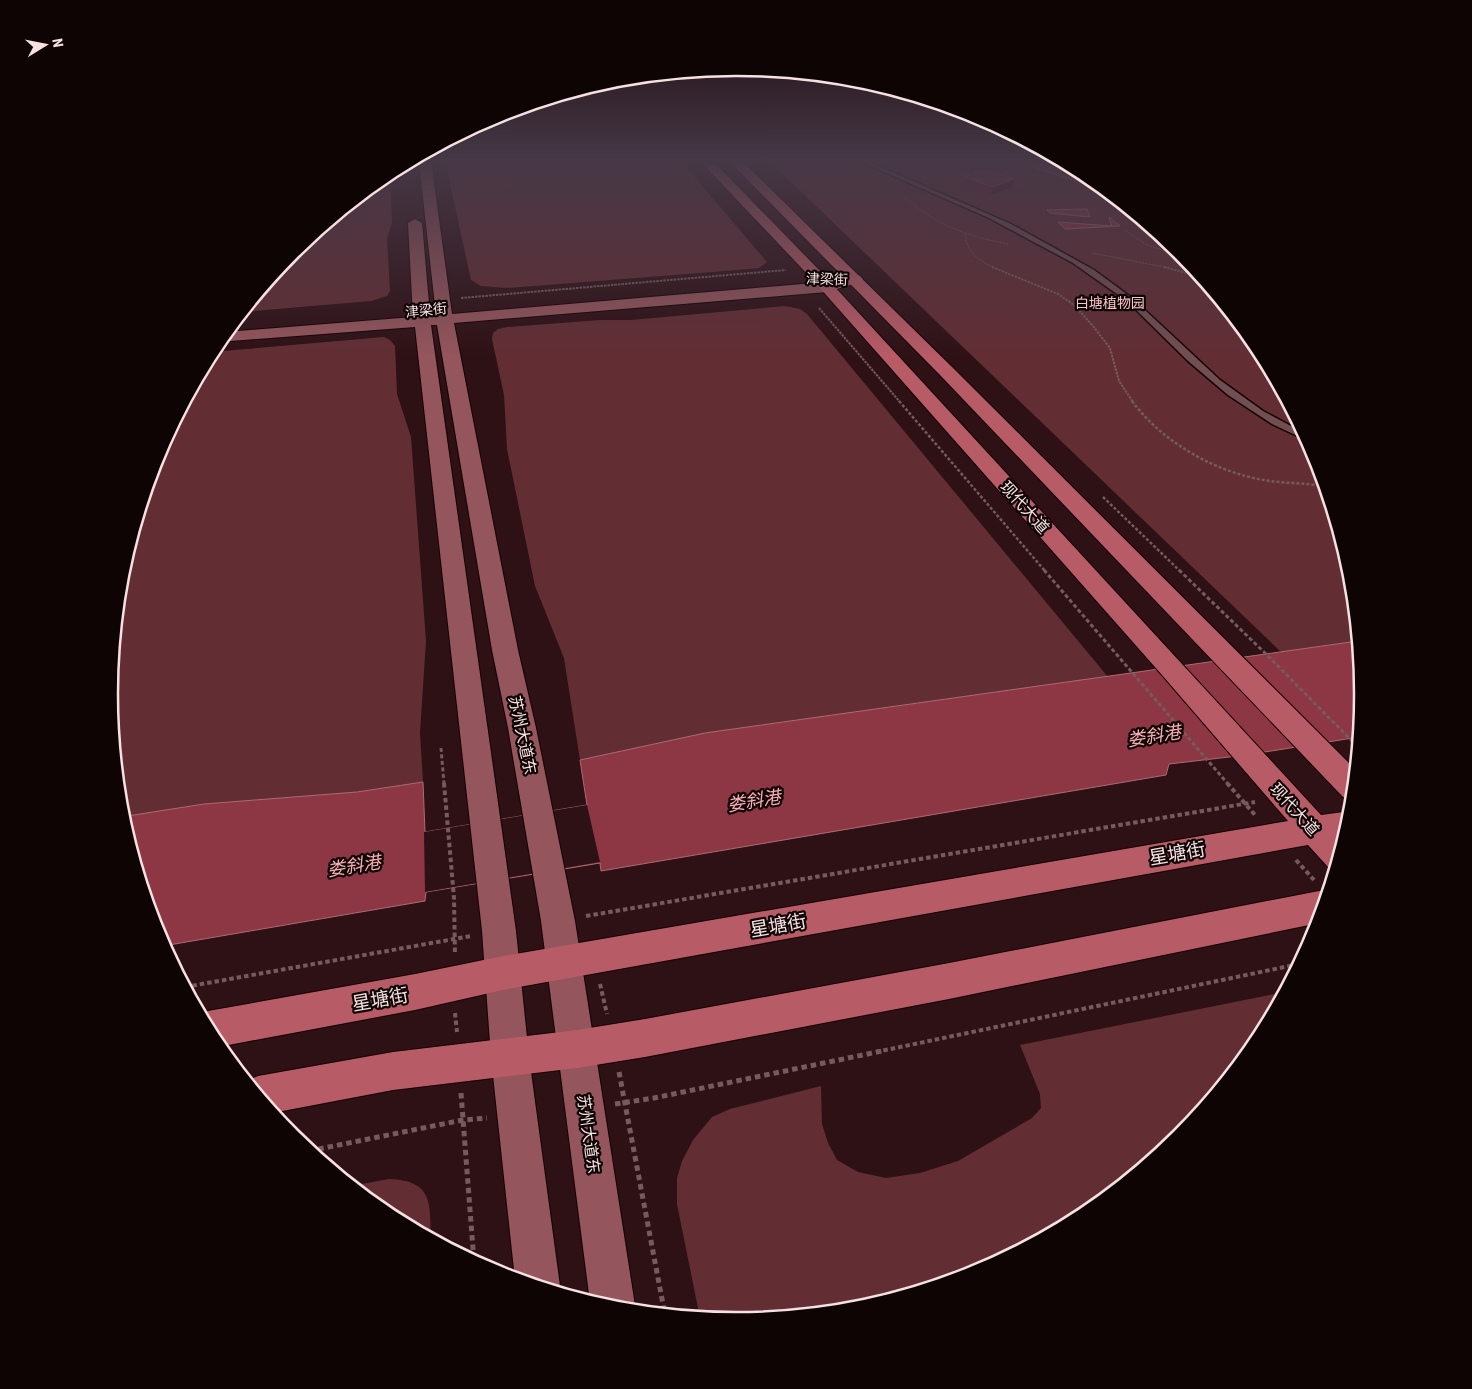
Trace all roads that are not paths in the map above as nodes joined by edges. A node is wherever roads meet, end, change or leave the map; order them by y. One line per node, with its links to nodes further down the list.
1 (417, 226): 8 (main road, 苏州大道东)
2 (423, 226): 8 (main road, 苏州大道东)
3 (760, 226): 7 (main road, 现代大道)
4 (801, 226): 6 (main road)
5 (1009, 226): 11 (lane)
6 (855, 279): 7 (main road, 津梁街); 12 (main road)
7 (806, 280): 8 (main road, 津梁街); 14 (main road, 现代大道)
8 (434, 312): 9 (main road, 津梁街); 10 (main road, 津梁街); 17 (main road, 苏州大道东); 18 (main road, 苏州大道东)
9 (239, 327)
10 (232, 337)
11 (1295, 432)
12 (1348, 782)
13 (1340, 826): 14 (main road, 星塘街)
14 (1314, 830): 15 (main road, 现代大道); 17 (main road, 星塘街)
15 (1334, 852)
16 (1316, 908): 20 (main road)
17 (579, 960): 18 (main road, 星塘街); 20 (main road, 苏州大道东)
18 (503, 973): 19 (main road, 星塘街); 21 (main road, 苏州大道东)
19 (216, 1029)
20 (595, 1046): 21 (main road); 24 (main road, 苏州大道东)
21 (510, 1057): 22 (main road); 23 (main road, 苏州大道东)
22 (265, 1095)
23 (537, 1280)
24 (613, 1300)

